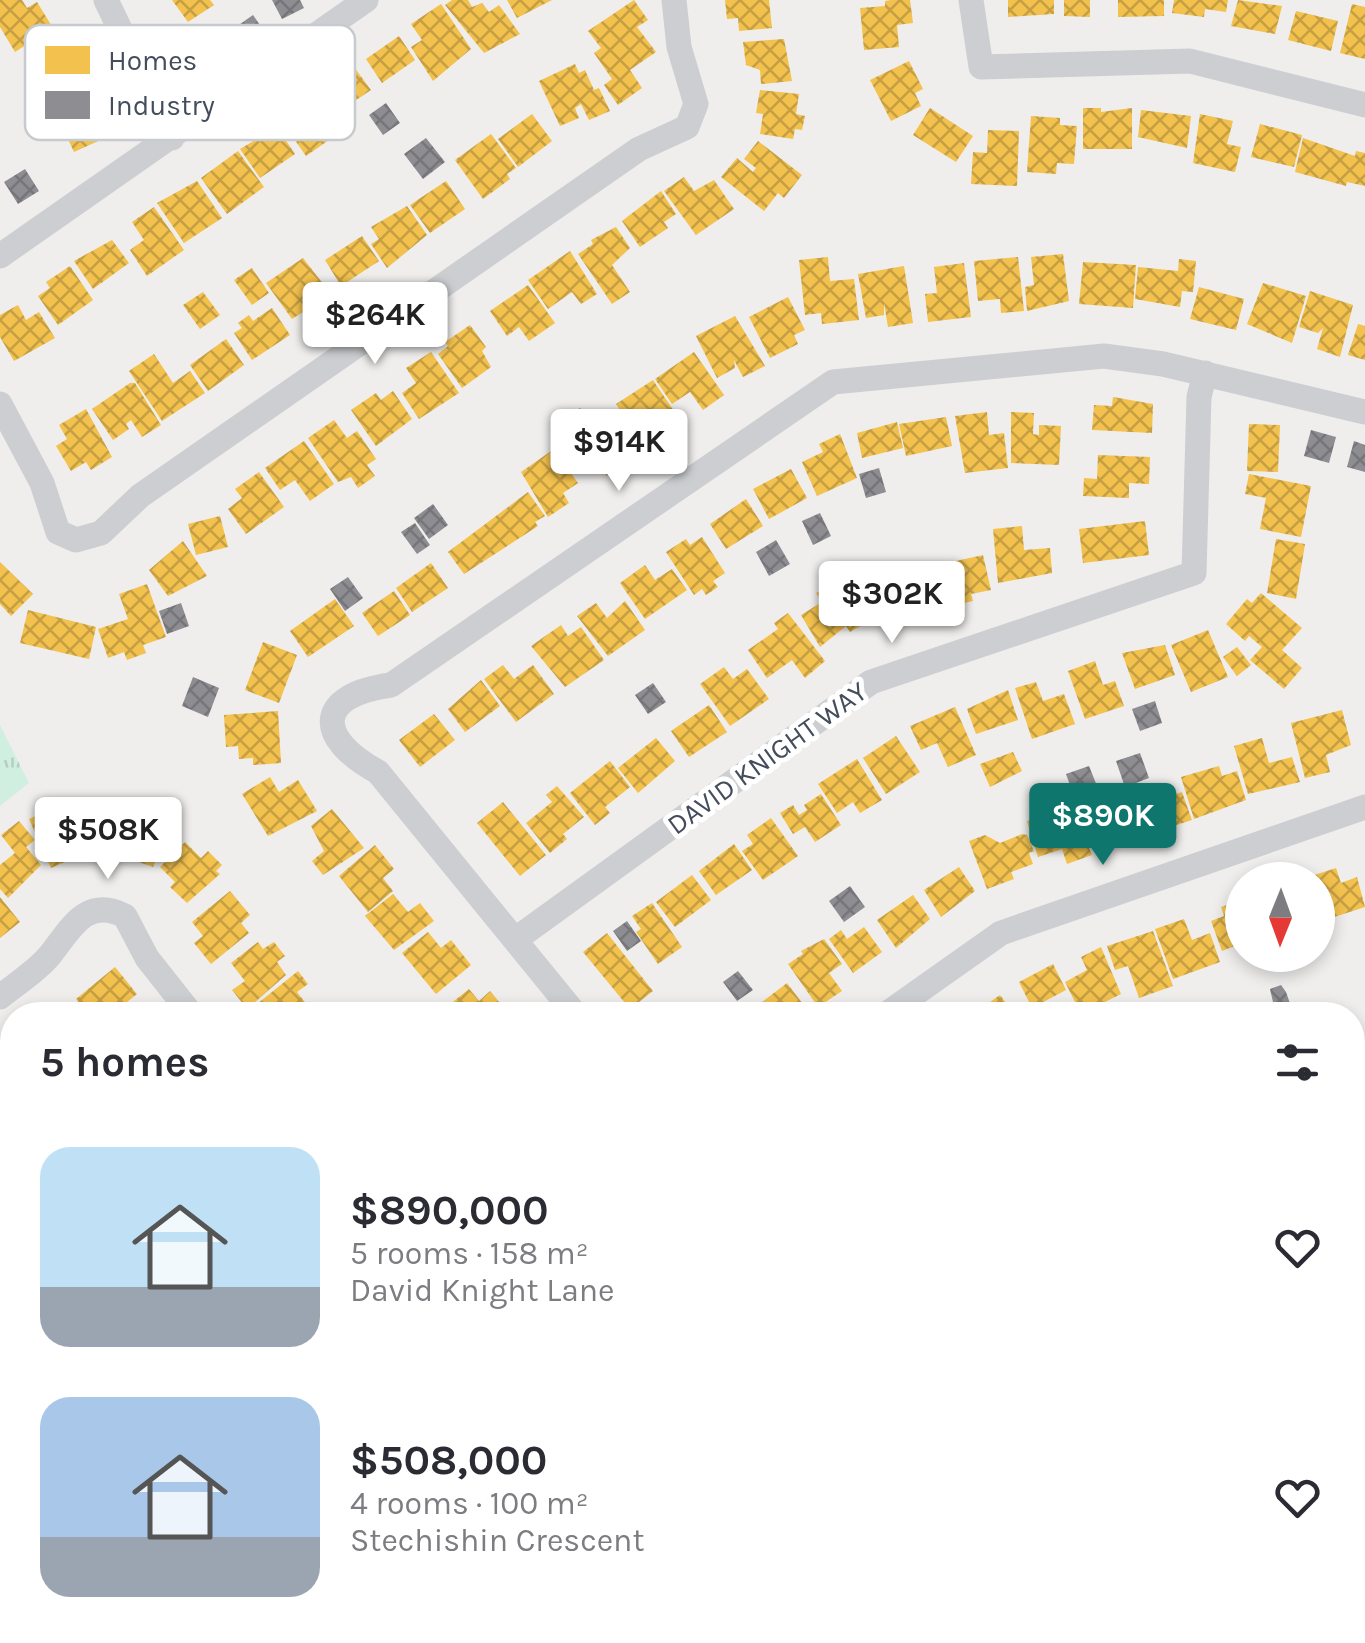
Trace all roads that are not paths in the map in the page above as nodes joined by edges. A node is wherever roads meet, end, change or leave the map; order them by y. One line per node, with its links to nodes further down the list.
1 (106, 0): 5 (street)
2 (366, 0): 6 (street)
3 (674, 0): 11 (street)
4 (971, 0): 7 (street)
5 (118, 25)
6 (331, 25)
7 (1365, 105)
8 (169, 140): 9 (street)
9 (0, 256)
10 (1205, 374): 12 (street); 14 (street, DAVID KNIGHT WAY); 14 (street)
11 (0, 404)
12 (1365, 412)
13 (1365, 807): 18 (street)
14 (516, 940): 17 (street)
15 (0, 997): 16 (street)
16 (182, 1002)
17 (566, 1002)
18 (903, 1002)

